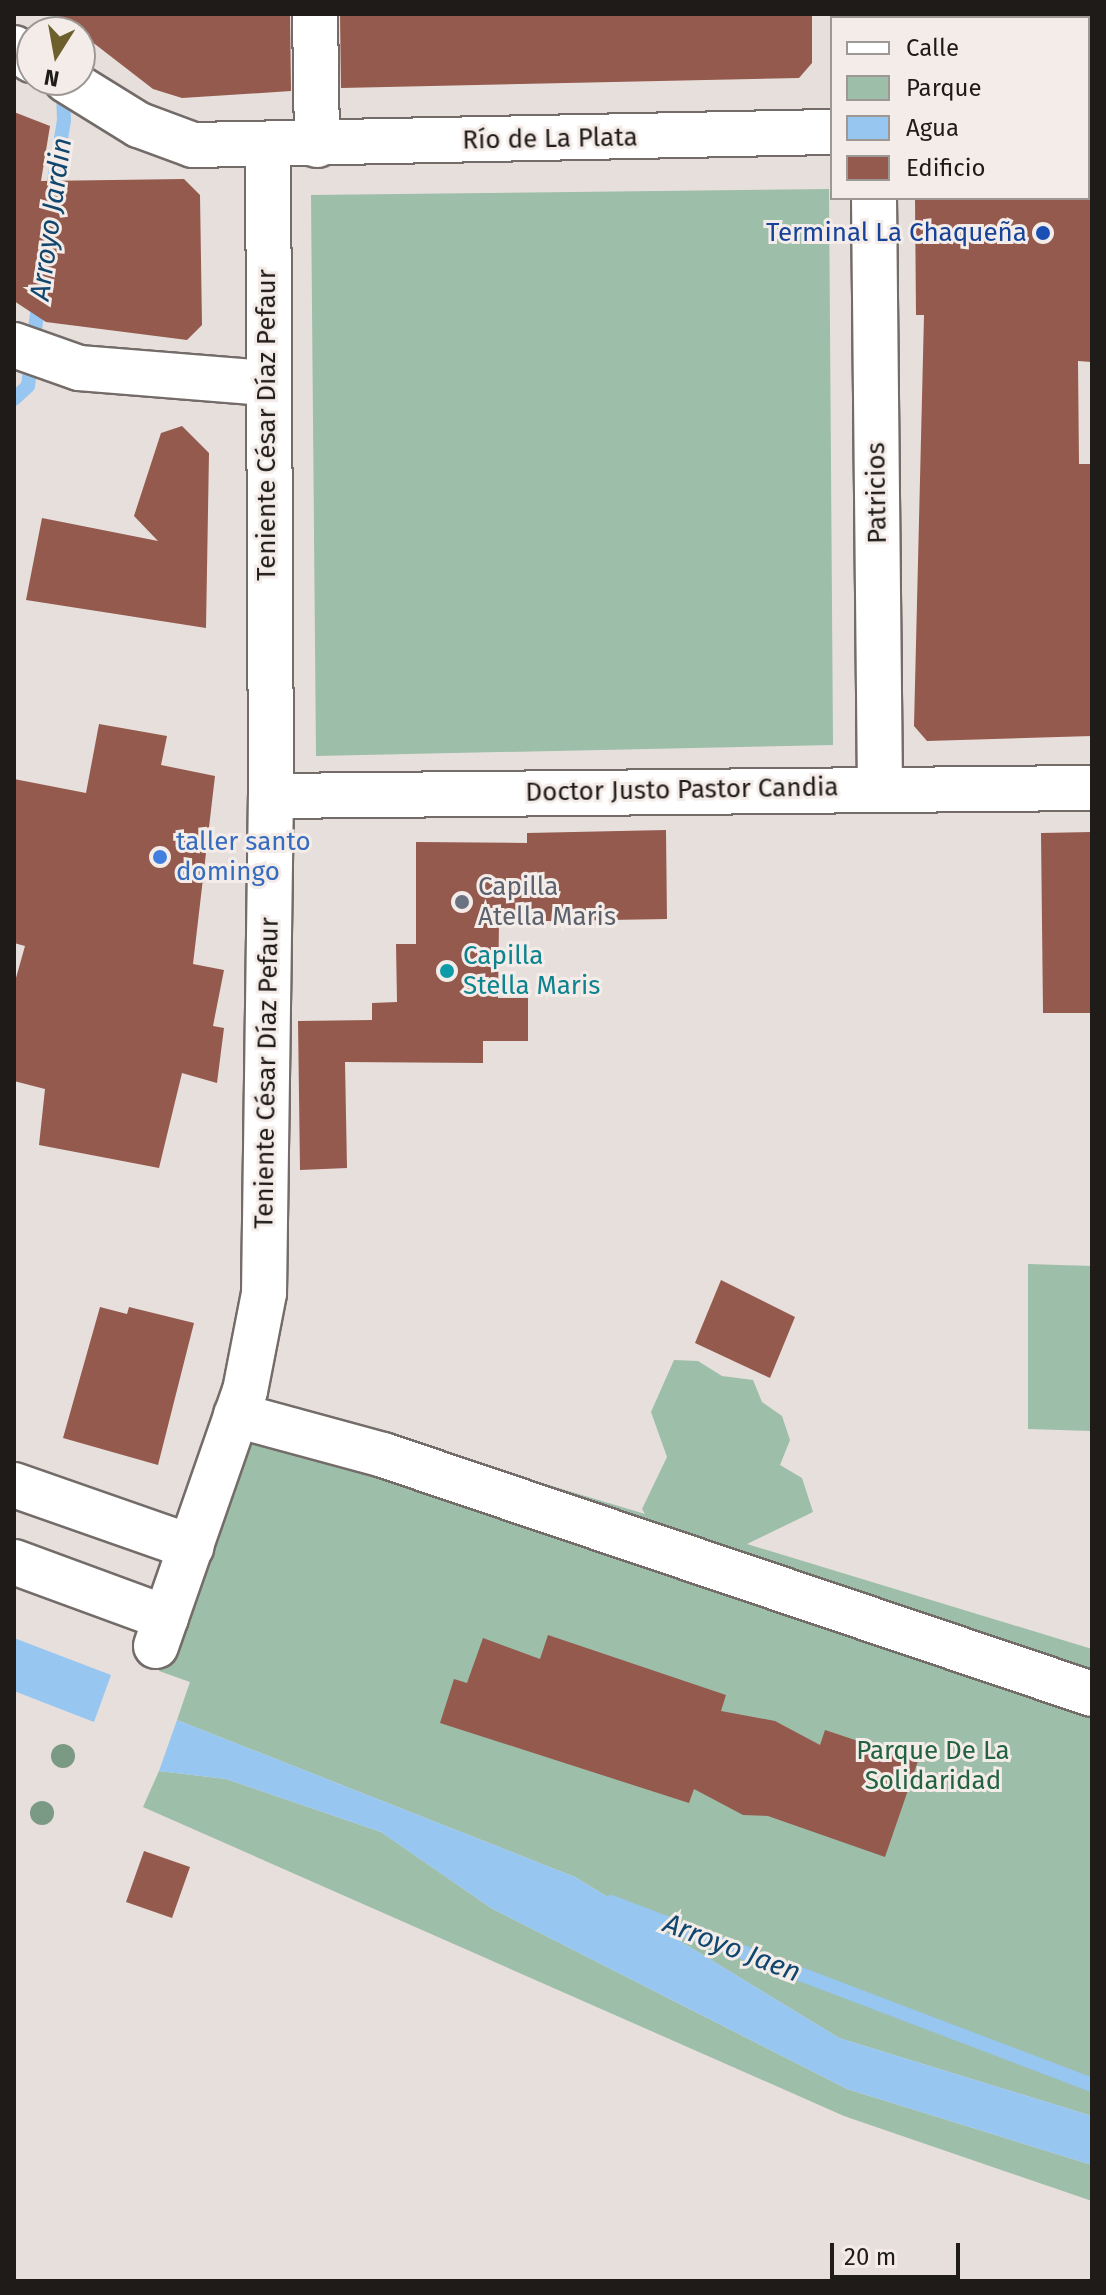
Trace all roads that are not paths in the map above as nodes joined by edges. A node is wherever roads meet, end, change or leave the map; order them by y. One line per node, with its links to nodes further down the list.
1 (315, 14): 4 (street)
2 (92, 96): 5 (street, Río de La Plata)
3 (830, 132): 4 (street, Río de La Plata)
4 (317, 145): 5 (street, Río de La Plata)
5 (268, 146): 8 (street, Teniente César Díaz Pefaur)
6 (874, 200): 9 (street, Patricios)
7 (14, 345): 8 (street)
8 (265, 383): 11 (street, Teniente César Díaz Pefaur)
9 (880, 788): 10 (street, Doctor Justo Pastor Candia); 11 (street, Doctor Justo Pastor Candia)
10 (1092, 788)
11 (271, 796): 12 (street, Teniente César Díaz Pefaur)
12 (236, 1415): 14 (street, Teniente César Díaz Pefaur); 16 (street)
13 (14, 1485): 14 (street)
14 (191, 1547): 15 (street, Teniente César Díaz Pefaur)
15 (14, 1562)
16 (1092, 1694)

